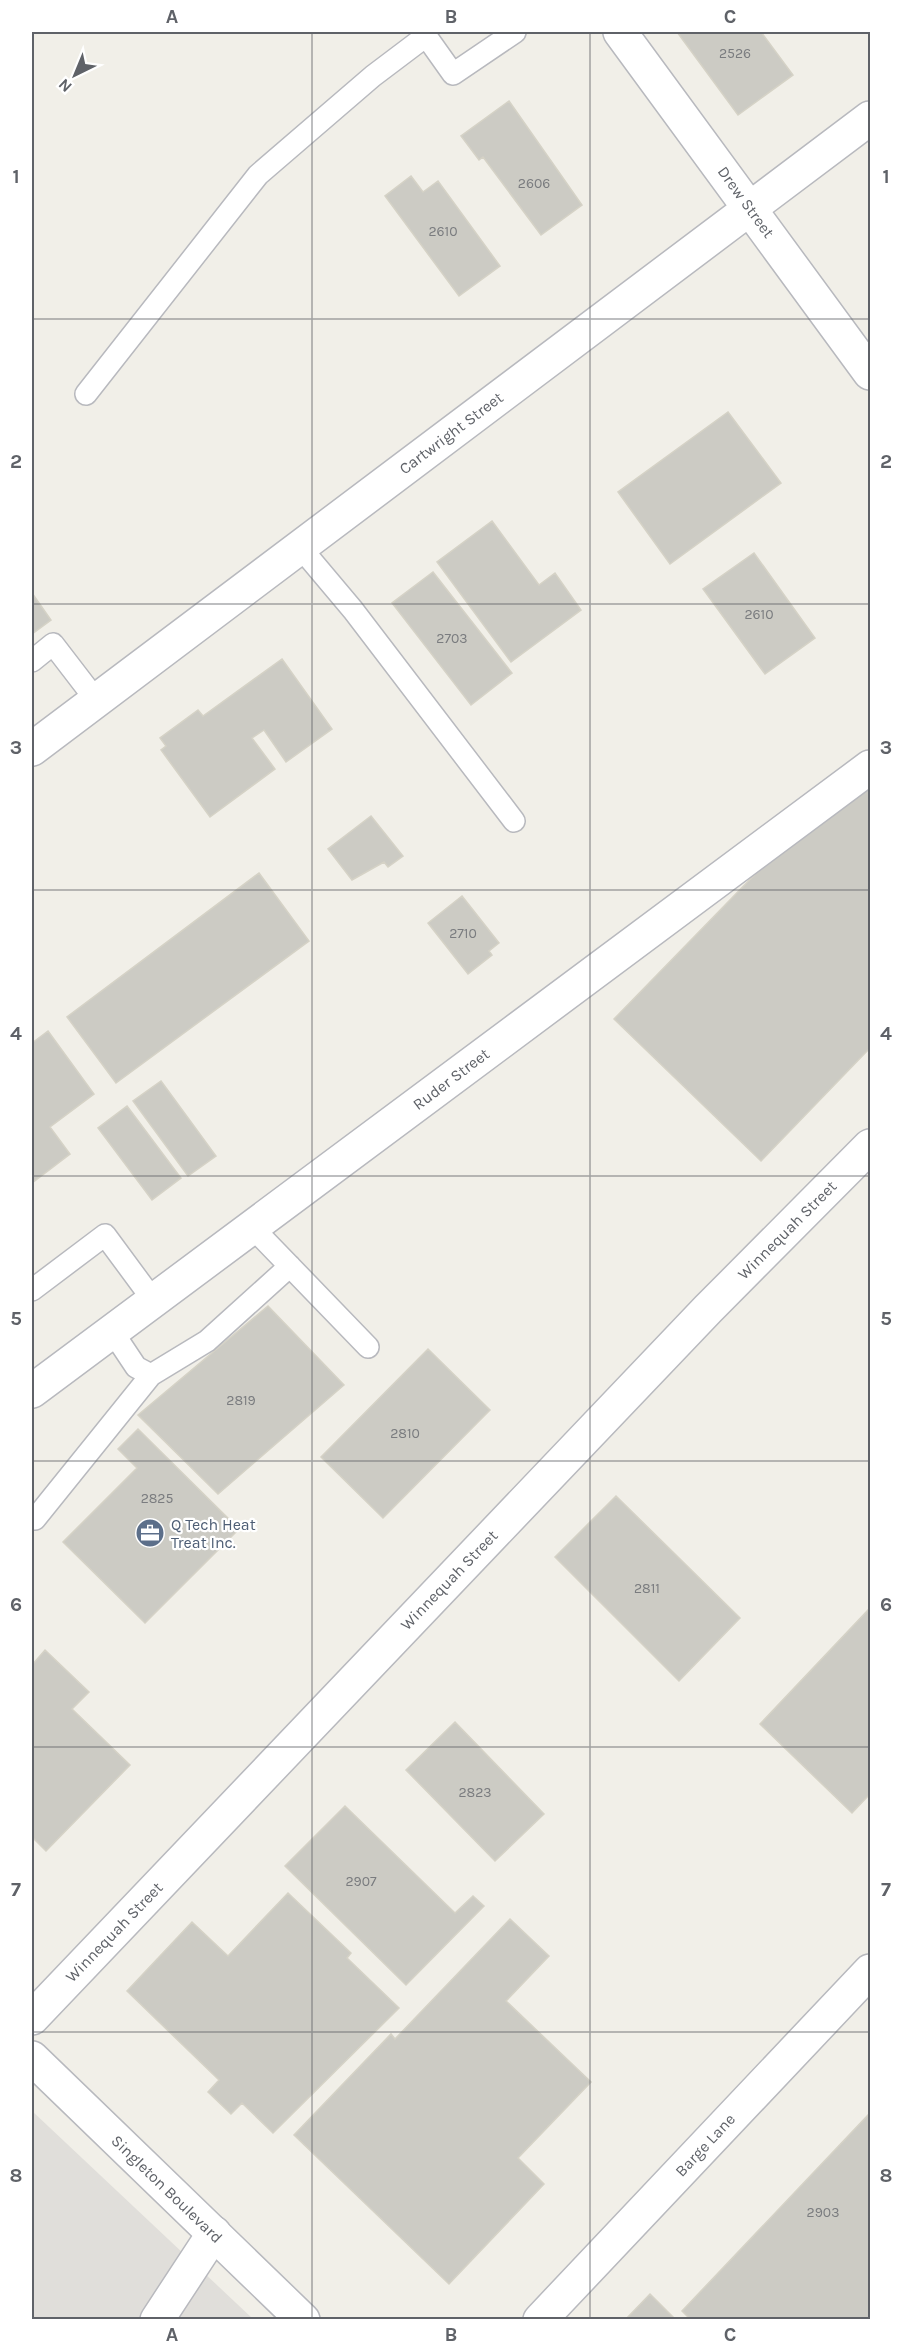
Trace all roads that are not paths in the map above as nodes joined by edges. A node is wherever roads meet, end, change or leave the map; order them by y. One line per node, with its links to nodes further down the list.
1 (515, 32): 6 (lane)
2 (620, 32): 4 (street, Drew Street)
3 (870, 118): 4 (street, Cartwright Street)
4 (751, 208): 5 (street, Drew Street); 7 (street, Cartwright Street)
5 (870, 373)
6 (86, 394)
7 (300, 547): 9 (street, Cartwright Street); 12 (lane)
8 (32, 661): 9 (lane)
9 (96, 700): 10 (street, Cartwright Street)
10 (32, 749)
11 (870, 766): 14 (street, Ruder Street)
12 (514, 821)
13 (870, 1146): 24 (street, Winnequah Street)
14 (252, 1227): 15 (lane); 17 (street, Ruder Street)
15 (290, 1266): 19 (lane); 20 (lane)
16 (32, 1290): 17 (lane)
17 (153, 1300): 18 (street, Ruder Street)
18 (112, 1331): 20 (lane); 21 (street, Ruder Street)
19 (368, 1347)
20 (151, 1375): 22 (lane)
21 (34, 1385)
22 (32, 1519)
23 (870, 1971): 29 (street, Barge Lane)
24 (32, 2018)
25 (32, 2058): 26 (street, Singleton Boulevard)
26 (214, 2233): 27 (street); 28 (street, Singleton Boulevard)
27 (157, 2319)
28 (303, 2319)
29 (540, 2319)

